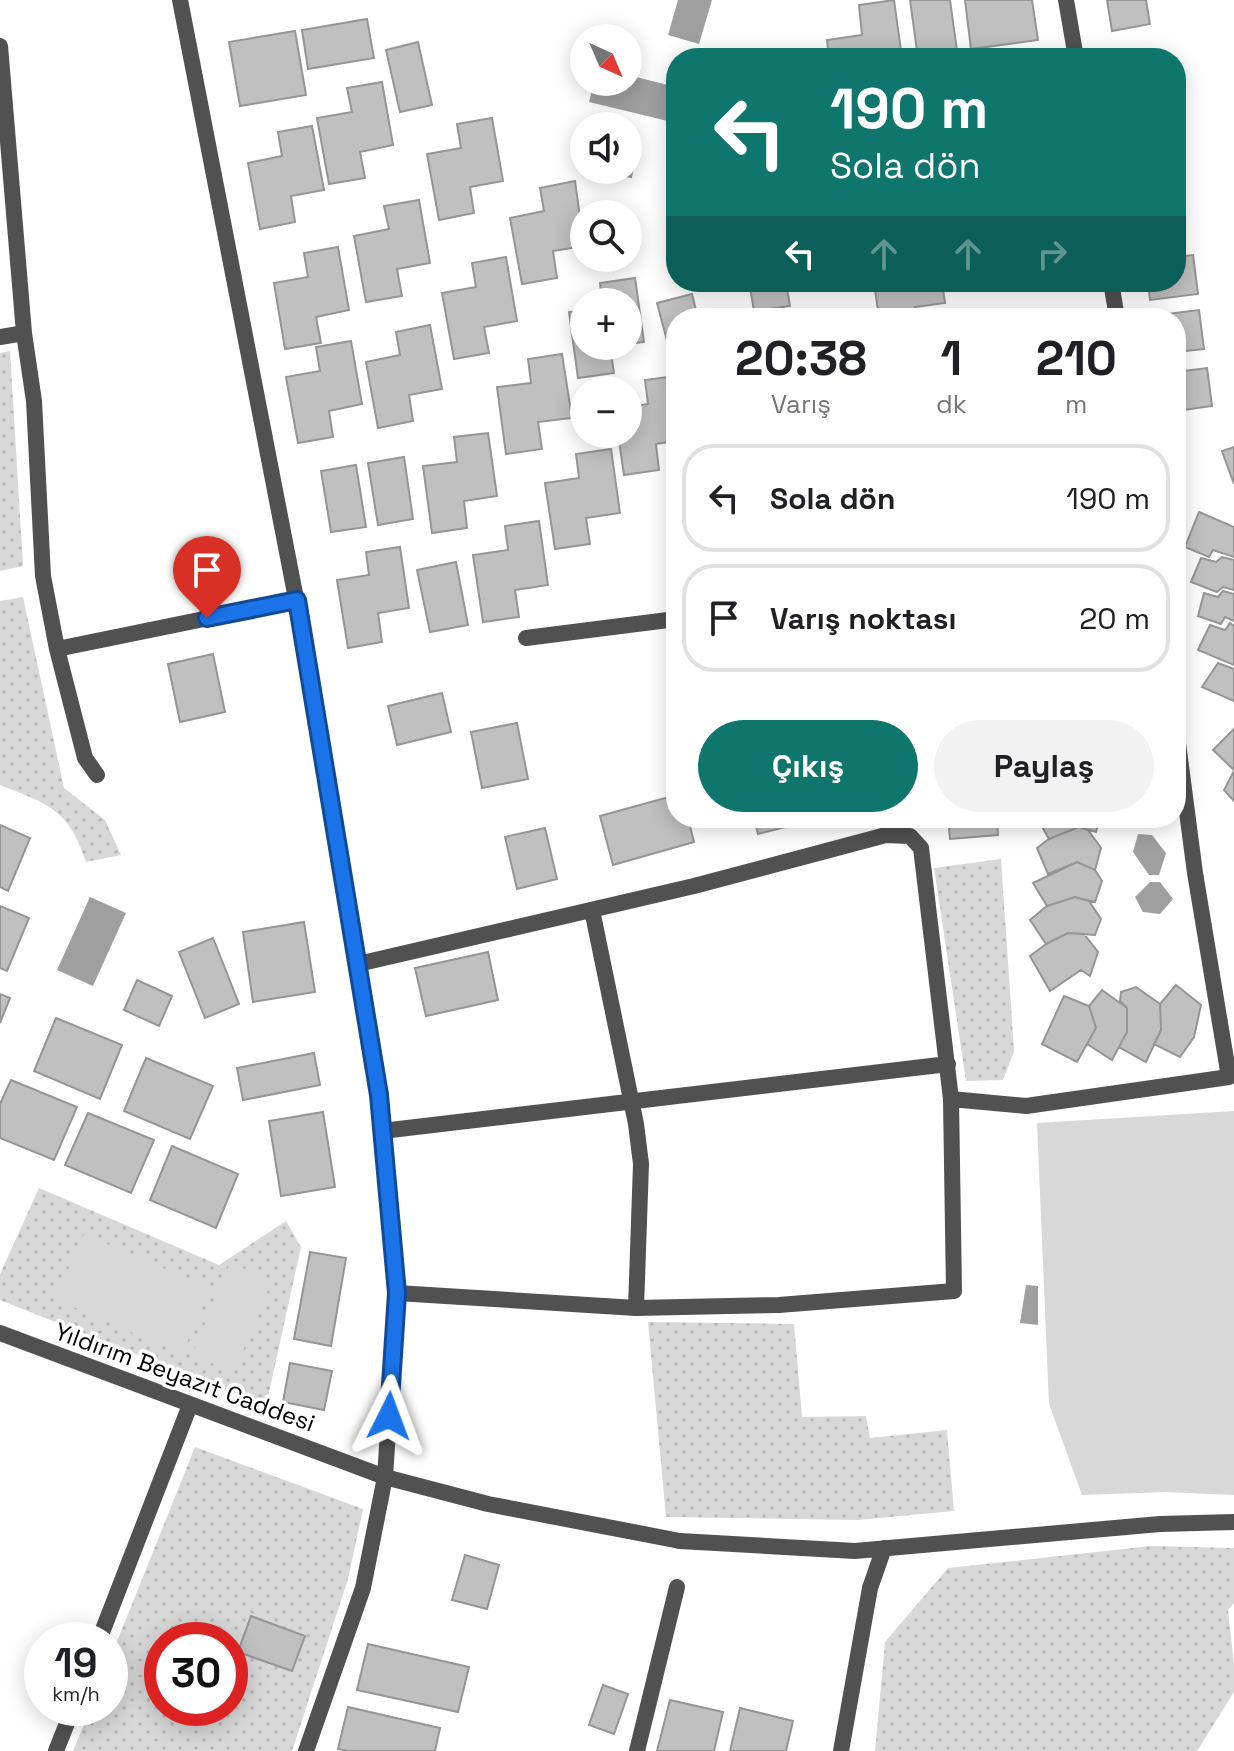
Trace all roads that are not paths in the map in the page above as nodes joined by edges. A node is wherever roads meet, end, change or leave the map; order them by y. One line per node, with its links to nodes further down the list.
1 (180, 0): 7 (street)
2 (1066, 0): 4 (street)
3 (0, 46): 5 (street)
4 (1074, 48)
5 (24, 333): 6 (street); 10 (street)
6 (0, 337)
7 (297, 600): 10 (street); 14 (street)
8 (666, 620): 9 (street)
9 (526, 638)
10 (57, 649): 11 (street)
11 (97, 775)
12 (1186, 804): 16 (street)
13 (592, 910): 14 (street); 15 (street); 17 (street)
14 (358, 964): 18 (street)
15 (948, 1064): 16 (street); 17 (street)
16 (951, 1099): 20 (street)
17 (632, 1101): 18 (street); 20 (street)
18 (382, 1131): 19 (street)
19 (397, 1293): 20 (street); 23 (street)
20 (636, 1308)
21 (0, 1333): 22 (street, Yıldırım Beyazıt Caddesi)
22 (190, 1405): 23 (street, Yıldırım Beyazıt Caddesi); 27 (street)
23 (385, 1477): 25 (street, Yıldırım Beyazıt Caddesi); 30 (street)
24 (1234, 1522): 25 (street, Yıldırım Beyazıt Caddesi)
25 (884, 1548): 32 (street)
26 (677, 1587): 31 (street)
27 (106, 1622)
28 (66, 1726): 29 (street)
29 (56, 1751)
30 (306, 1751)
31 (637, 1751)
32 (841, 1751)

